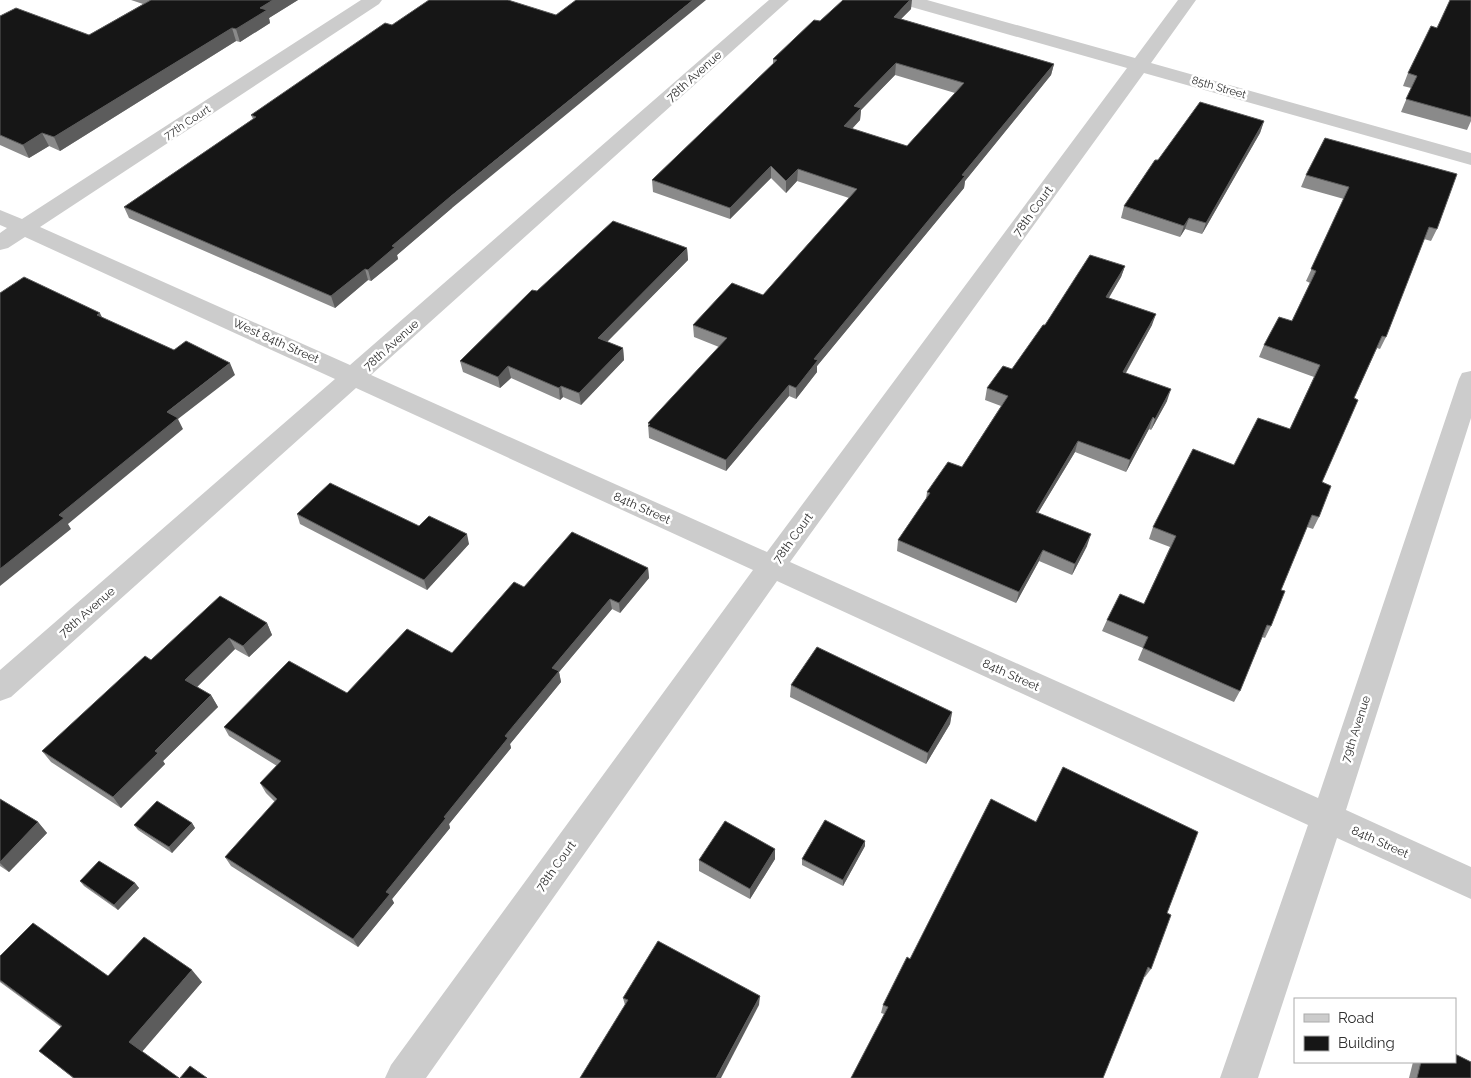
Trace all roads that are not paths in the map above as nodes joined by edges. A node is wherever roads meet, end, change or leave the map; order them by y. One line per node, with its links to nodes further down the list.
1 (373, 0): 8 (street, 77th Court)
2 (780, 0): 10 (street, 78th Avenue)
3 (908, 0): 5 (street, 85th Street)
4 (1187, 0): 5 (street, 78th Court)
5 (1140, 65): 6 (street, 85th Street); 13 (street, 78th Court)
6 (1471, 159)
7 (0, 216): 8 (street, West 84th Street)
8 (24, 228): 9 (street, 77th Court); 10 (street, West 84th Street)
9 (0, 244)
10 (355, 377): 12 (street, West 84th Street); 14 (street, 78th Avenue)
11 (1471, 379): 15 (street, 79th Avenue)
12 (551, 466): 13 (street, 84th Street)
13 (772, 566): 15 (street, 84th Street); 17 (street, 78th Court)
14 (0, 688)
15 (1327, 818): 16 (street, 84th Street); 18 (street, 79th Avenue)
16 (1471, 883)
17 (404, 1078)
18 (1239, 1078)

